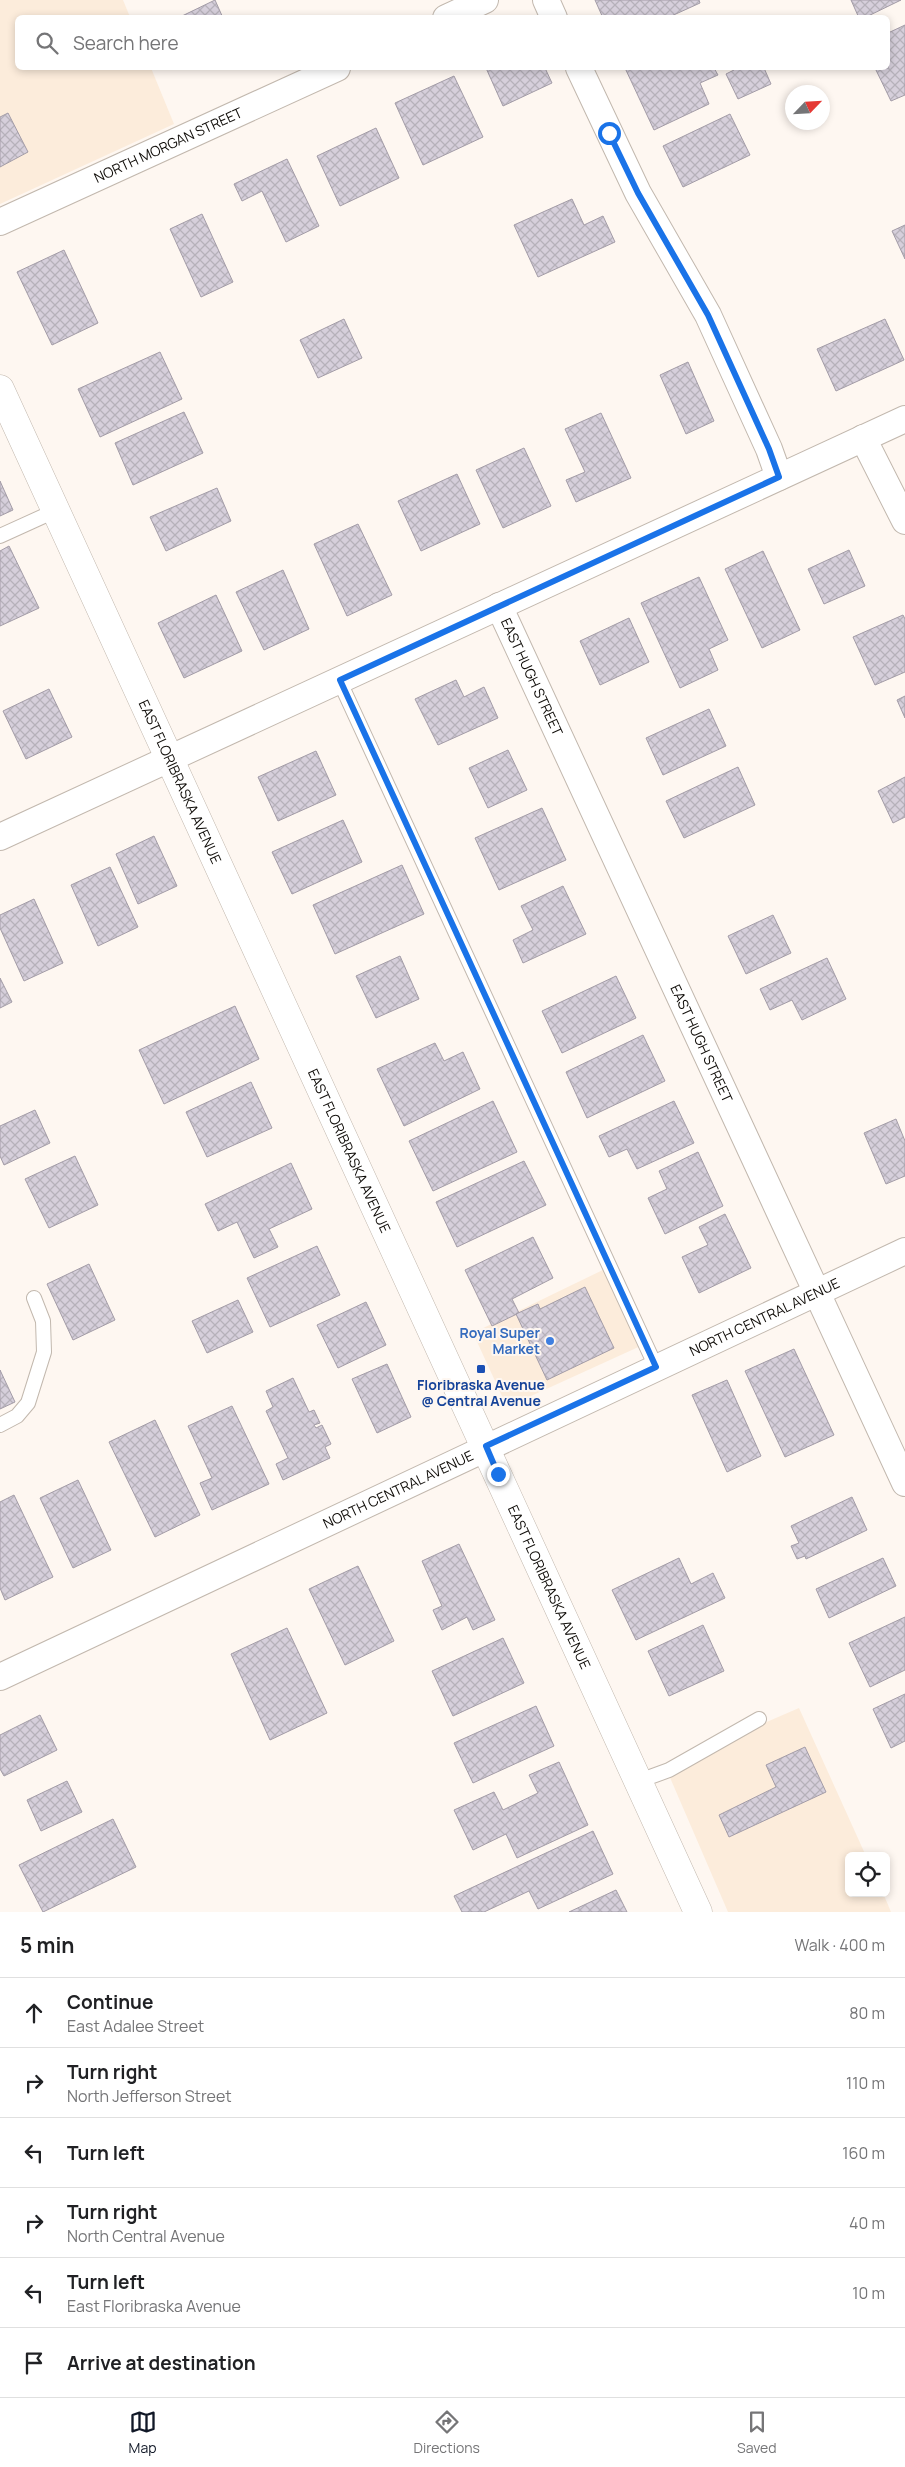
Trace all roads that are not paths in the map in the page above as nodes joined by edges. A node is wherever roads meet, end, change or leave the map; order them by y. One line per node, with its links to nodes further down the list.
1 (485, 0): 3 (street)
2 (546, 0): 4 (street)
3 (452, 15)
4 (553, 15)
5 (333, 70): 7 (street, NORTH MORGAN STREET)
6 (581, 71): 11 (street)
7 (0, 222)
8 (0, 389): 12 (street, EAST FLORIBRASKA AVENUE)
9 (905, 419): 10 (street)
10 (863, 438): 11 (street); 13 (street)
11 (779, 477): 15 (street)
12 (56, 511): 14 (lane); 17 (street, EAST FLORIBRASKA AVENUE)
13 (905, 521)
14 (0, 536)
15 (499, 606): 16 (street); 20 (street, EAST HUGH STREET)
16 (340, 680): 17 (street); 22 (lane)
17 (168, 759): 18 (street); 24 (street, EAST FLORIBRASKA AVENUE)
18 (0, 838)
19 (905, 1251): 20 (street, NORTH CENTRAL AVENUE)
20 (818, 1291): 22 (street, NORTH CENTRAL AVENUE); 25 (street, EAST HUGH STREET)
21 (34, 1298): 23 (lane)
22 (656, 1367): 24 (street, NORTH CENTRAL AVENUE)
23 (0, 1425)
24 (486, 1446): 26 (street, NORTH CENTRAL AVENUE); 28 (street, EAST FLORIBRASKA AVENUE)
25 (905, 1482)
26 (0, 1676)
27 (759, 1719): 28 (lane)
28 (639, 1781): 29 (street, EAST FLORIBRASKA AVENUE)
29 (698, 1912)

